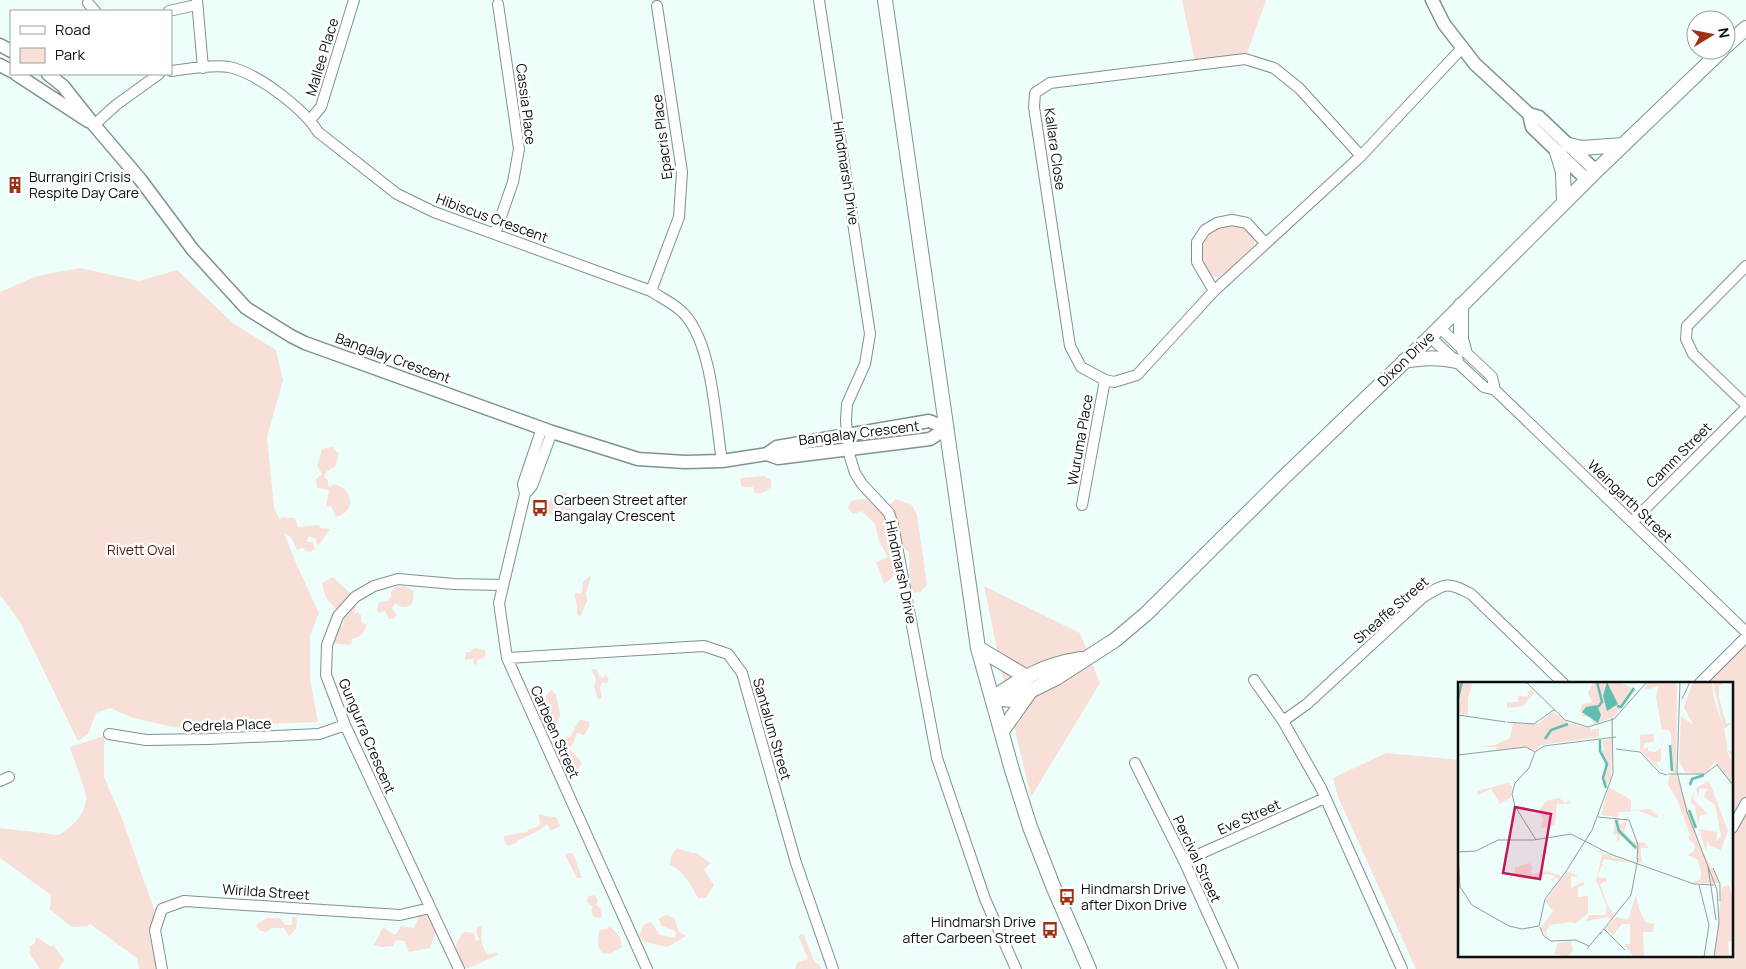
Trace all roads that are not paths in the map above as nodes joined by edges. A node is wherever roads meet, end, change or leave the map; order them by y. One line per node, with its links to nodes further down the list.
1 (354, 0): 20 (street, Mallee Place)
2 (819, 0): 40 (street, Hindmarsh Drive)
3 (885, 0): 38 (main road)
4 (1432, 0): 13 (street)
5 (88, 2): 9 (street)
6 (196, 2): 10 (street); 15 (street)
7 (498, 4): 27 (street, Cassia Place)
8 (657, 6): 30 (street, Epacris Place)
9 (94, 10)
10 (172, 10)
11 (1746, 28): 12 (main road)
12 (1736, 37)
13 (1462, 48): 23 (street); 24 (street)
14 (1712, 60): 22 (main road, Dixon Drive)
15 (203, 68): 16 (street, Hibiscus Crescent); 20 (street, Hibiscus Crescent)
16 (172, 71)
17 (18, 75): 21 (street, Bangalay Crescent)
18 (49, 75): 21 (street, Bangalay Crescent)
19 (158, 75): 21 (street)
20 (310, 120): 27 (street, Hibiscus Crescent)
21 (94, 125): 39 (street, Bangalay Crescent)
22 (1623, 145): 23 (main road); 25 (main road, Dixon Drive)
23 (1563, 148): 25 (street); 26 (main road)
24 (1361, 156): 28 (street); 36 (street, Kallara Close)
25 (1591, 175): 26 (main road, Dixon Drive)
26 (1564, 203): 32 (main road, Dixon Drive)
27 (495, 234): 30 (street, Hibiscus Crescent)
28 (1265, 243): 31 (street); 31 (street)
29 (1746, 266): 37 (street)
30 (651, 291): 43 (street, Hibiscus Crescent)
31 (1214, 291): 36 (street)
32 (1461, 305): 33 (main road, Dixon Drive); 34 (main road)
33 (1434, 332): 34 (street, Weingarth Street); 35 (main road, Dixon Drive)
34 (1460, 356): 35 (main road); 45 (street, Weingarth Street)
35 (1404, 361): 51 (main road, Dixon Drive)
36 (1105, 380): 44 (street, Wuruma Place)
37 (1746, 407): 45 (street, Camm Street)
38 (947, 428): 40 (street, Bangalay Crescent); 41 (street, Bangalay Crescent); 49 (main road)
39 (547, 430): 43 (street, Bangalay Crescent); 46 (street, Carbeen Street)
40 (847, 435): 41 (street, Hindmarsh Drive); 42 (street, Bangalay Crescent)
41 (849, 448): 42 (street, Bangalay Crescent); 72 (street, Hindmarsh Drive)
42 (766, 454): 43 (street, Bangalay Crescent)
43 (722, 461)
44 (1082, 505)
45 (1632, 522): 47 (street, Weingarth Street)
46 (502, 585): 50 (street, Carbeen Street); 59 (street, Gungurra Crescent)
47 (1746, 632)
48 (1746, 637): 55 (street)
49 (978, 648): 52 (main road); 57 (main road)
50 (507, 658): 70 (street, Carbeen Street); 71 (street, Santalum Street)
51 (1084, 659): 52 (main road, Dixon Drive); 56 (main road, Dixon Drive)
52 (1025, 676): 57 (main road, Dixon Drive)
53 (1254, 680): 58 (street)
54 (1562, 682): 58 (street, Sheaffe Street)
55 (1701, 682)
56 (1030, 692): 57 (main road, Dixon Drive); 60 (main road)
57 (993, 698): 60 (main road)
58 (1284, 720): 63 (street)
59 (345, 725): 61 (street, Cedrela Place); 67 (street, Gungurra Crescent)
60 (1002, 731): 73 (main road)
61 (109, 734)
62 (1136, 763): 66 (street, Percival Street)
63 (1325, 798): 66 (street, Eve Street); 75 (street)
64 (1746, 803): 65 (street)
65 (1734, 824)
66 (1184, 861): 74 (street, Percival Street)
67 (430, 908): 68 (street, Wirilda Street); 69 (street, Gungurra Crescent)
68 (162, 969)
69 (458, 969)
70 (647, 969)
71 (834, 969)
72 (1016, 969)
73 (1089, 969)
74 (1233, 969)
75 (1402, 969)

